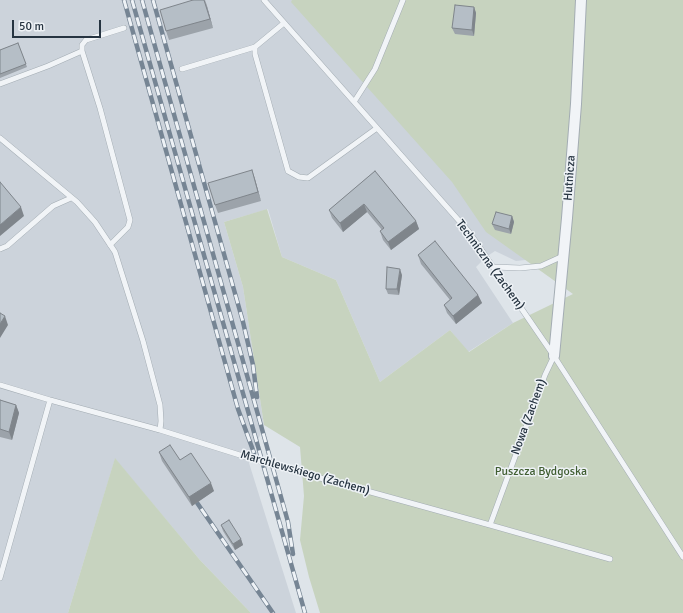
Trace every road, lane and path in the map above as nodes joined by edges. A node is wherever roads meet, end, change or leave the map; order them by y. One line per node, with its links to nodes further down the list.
1 (264, 0): 4 (lane, Techniczna (Zachem))
2 (403, 0): 10 (lane)
3 (581, 0): 16 (street, Hutnicza)
4 (284, 23): 6 (lane); 10 (lane, Techniczna (Zachem))
5 (124, 28): 7 (lane)
6 (255, 47): 8 (lane); 11 (lane)
7 (82, 51): 9 (lane); 14 (lane)
8 (182, 69)
9 (0, 84)
10 (354, 102): 11 (lane, Techniczna (Zachem))
11 (377, 128): 17 (lane, Techniczna (Zachem))
12 (0, 138): 13 (lane)
13 (71, 198): 14 (lane); 15 (lane)
14 (110, 245): 21 (lane)
15 (0, 249)
16 (563, 256): 17 (lane); 18 (street, Hutnicza)
17 (494, 267): 18 (lane, Techniczna (Zachem))
18 (554, 356): 22 (lane, Nowa (Zachem)); 23 (lane, Techniczna (Zachem))
19 (0, 385): 20 (lane, Marchlewskiego (Zachem))
20 (50, 400): 21 (lane, Marchlewskiego (Zachem)); 25 (lane)
21 (160, 430): 22 (lane, Marchlewskiego (Zachem))
22 (490, 525): 24 (lane, Marchlewskiego (Zachem))
23 (683, 557)
24 (610, 560)
25 (0, 578)

